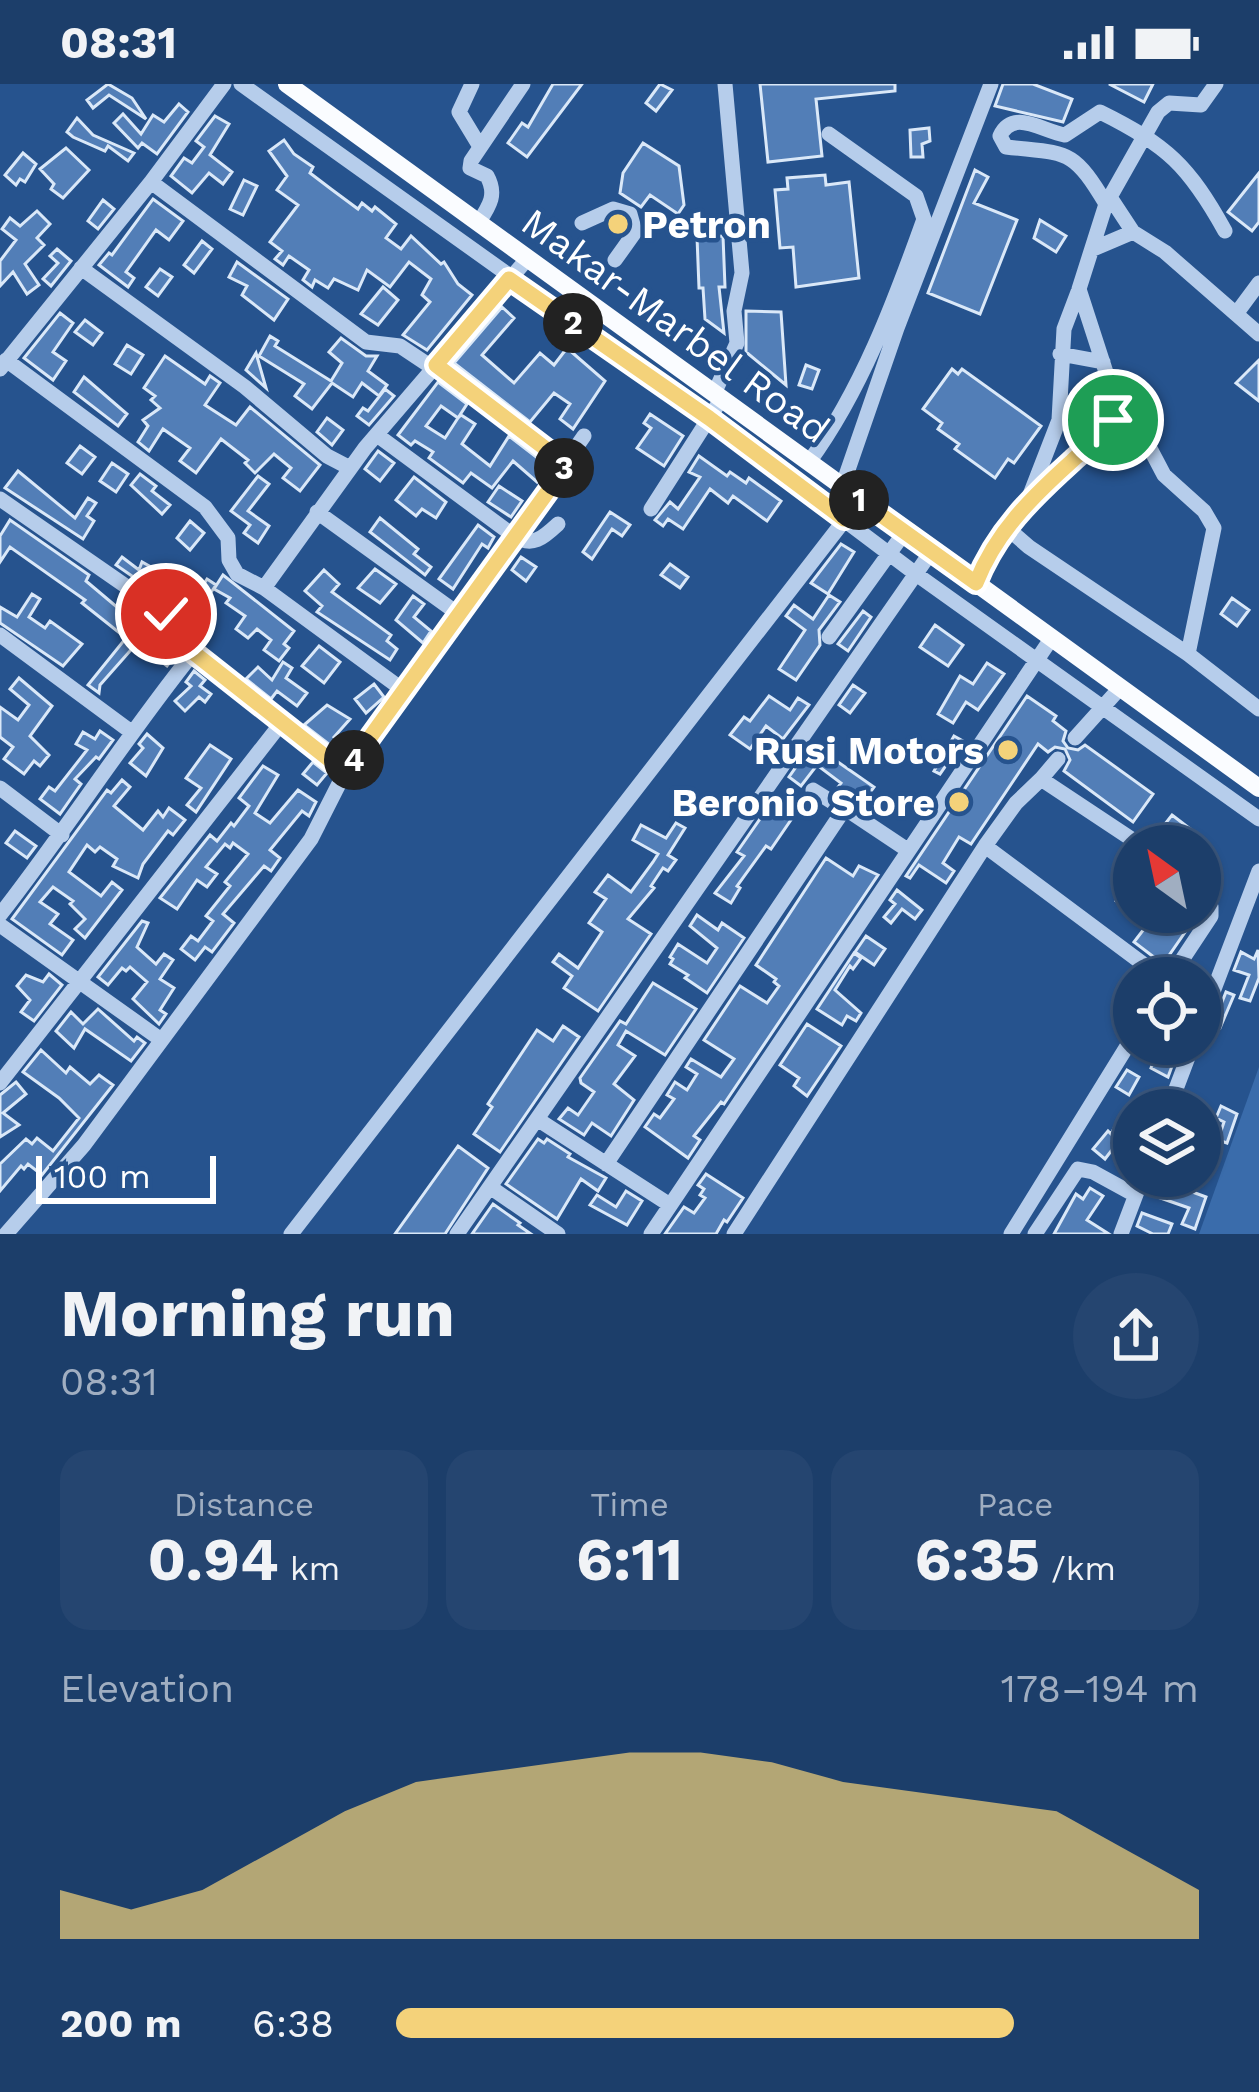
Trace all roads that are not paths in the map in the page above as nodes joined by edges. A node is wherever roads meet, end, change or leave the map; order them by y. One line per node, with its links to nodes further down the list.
1 (224, 84): 12 (street)
2 (241, 84): 22 (street)
3 (287, 84): 14 (main road, Makar-Marbel Road)
4 (472, 84): 11 (street)
5 (523, 84): 11 (street)
6 (725, 84): 31 (street)
7 (991, 84): 39 (street)
8 (1216, 84): 10 (street)
9 (829, 134): 36 (street)
10 (1144, 138): 13 (street); 13 (street); 16 (street)
11 (479, 145): 14 (street)
12 (151, 182): 21 (street); 30 (street)
13 (1108, 201): 17 (street); 18 (street)
14 (479, 222): 19 (main road, Makar-Marbel Road)
15 (582, 223): 20 (street)
16 (1225, 231)
17 (1132, 232): 18 (street); 25 (street)
18 (1093, 249): 24 (street)
19 (528, 258): 22 (street); 31 (main road, Makar-Marbel Road)
20 (616, 260)
21 (80, 268): 29 (street); 38 (street)
22 (509, 279): 30 (street); 33 (street)
23 (1259, 283): 25 (street)
24 (1079, 289): 27 (street); 28 (street)
25 (1236, 314): 26 (street)
26 (1259, 334)
27 (1060, 354): 28 (street); 42 (street)
28 (1103, 362): 32 (street)
29 (3, 364): 54 (street)
30 (434, 366): 34 (street); 37 (street)
31 (718, 396): 33 (street); 36 (main road, Makar-Marbel Road)
32 (1115, 400): 42 (street); 60 (street)
33 (709, 418): 43 (street); 45 (street)
34 (377, 435): 38 (street); 49 (street)
35 (584, 436): 37 (street)
36 (809, 462): 39 (main road, Makar-Marbel Road)
37 (567, 465): 49 (street)
38 (350, 468): 44 (street)
39 (842, 487): 41 (main road, Makar-Marbel Road)
40 (0, 499): 59 (street)
41 (860, 500): 45 (street); 48 (main road, Makar-Marbel Road)
42 (1027, 502): 47 (street)
43 (651, 509)
44 (317, 512): 54 (street); 55 (street)
45 (844, 519): 51 (street); 97 (street)
46 (558, 524): 49 (street)
47 (1006, 527): 53 (street); 60 (street)
48 (904, 533): 50 (main road, Makar-Marbel Road); 51 (street)
49 (514, 536): 55 (street)
50 (931, 552): 52 (street); 53 (main road, Makar-Marbel Road)
51 (889, 554): 52 (street); 57 (street)
52 (916, 574): 61 (street); 90 (street)
53 (976, 583): 58 (main road, Makar-Marbel Road)
54 (264, 589): 63 (street)
55 (457, 613): 63 (street)
56 (0, 635): 67 (street)
57 (829, 637)
58 (1051, 639): 61 (street); 62 (main road, Makar-Marbel Road)
59 (194, 653): 66 (street); 67 (street)
60 (1188, 654): 65 (street)
61 (1035, 661): 64 (street); 80 (street)
62 (1120, 688): 64 (street); 73 (main road, Makar-Marbel Road)
63 (404, 690): 70 (street)
64 (1103, 706): 68 (street); 76 (street)
65 (1259, 709)
66 (283, 721): 70 (street); 86 (street)
67 (130, 731): 78 (street)
68 (1075, 738)
69 (1058, 759): 71 (street)
70 (345, 772): 87 (street)
71 (1041, 779): 77 (street); 79 (street)
72 (0, 788): 78 (street)
73 (1259, 788)
74 (813, 790): 75 (street)
75 (845, 810): 80 (street); 91 (street)
76 (1259, 819)
77 (1113, 827)
78 (62, 835): 82 (street)
79 (985, 846): 84 (street); 101 (street)
80 (906, 850): 95 (street)
81 (1259, 871): 85 (street)
82 (0, 915)
83 (0, 925): 86 (street)
84 (1137, 957)
85 (1221, 971)
86 (80, 981): 87 (street); 89 (street)
87 (160, 1040): 96 (street)
88 (1115, 1065): 102 (street)
89 (0, 1083)
90 (537, 1119): 91 (street); 93 (street)
91 (606, 1163): 95 (street)
92 (1113, 1183): 103 (street)
93 (490, 1187): 98 (street); 99 (street)
94 (1136, 1197): 104 (street)
95 (670, 1205): 100 (street)
96 (6, 1234)
97 (291, 1234)
98 (457, 1234)
99 (558, 1234)
100 (650, 1234)
101 (734, 1234)
102 (1011, 1234)
103 (1035, 1234)
104 (1121, 1234)

